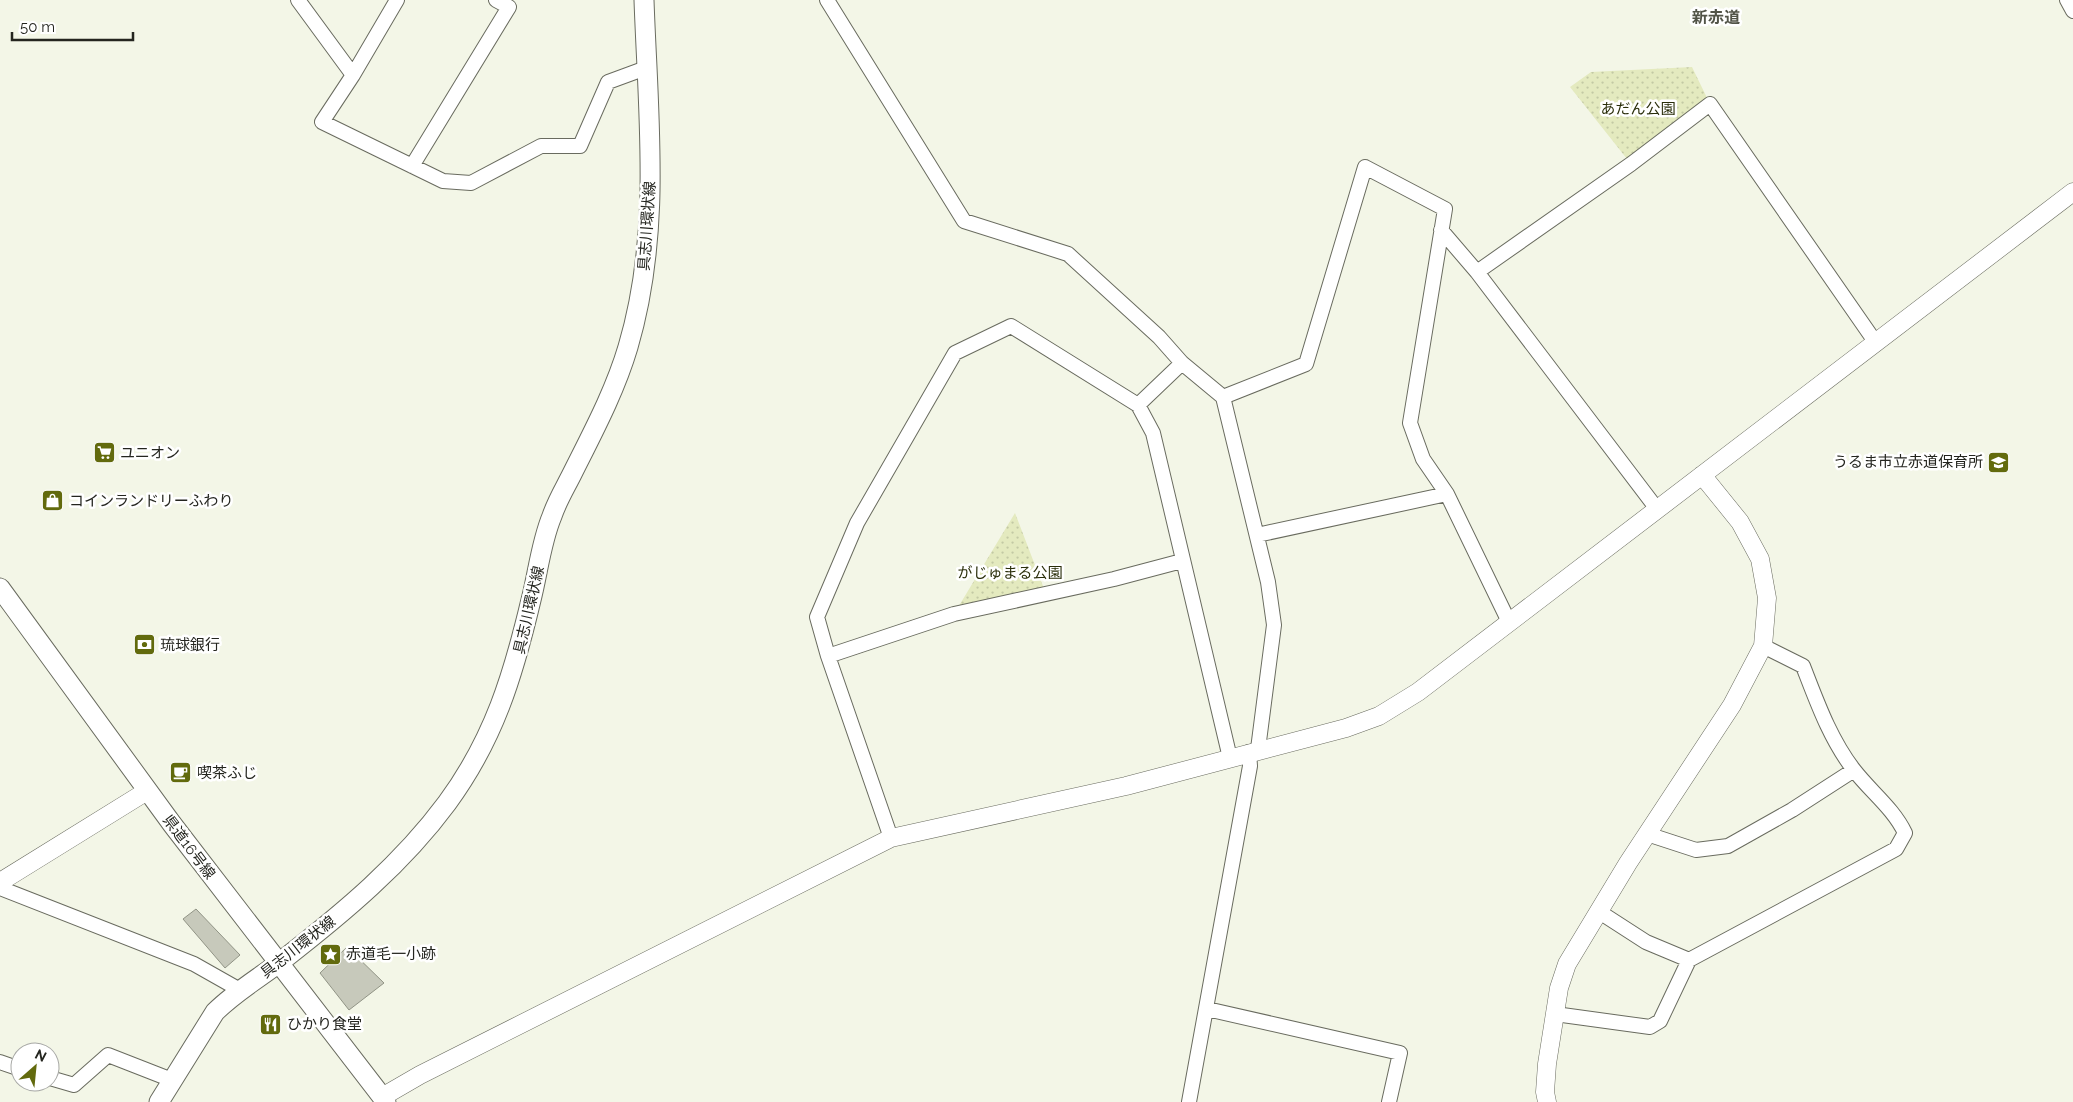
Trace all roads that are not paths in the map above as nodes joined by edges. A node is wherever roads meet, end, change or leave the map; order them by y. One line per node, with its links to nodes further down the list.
1 (396, 0): 9 (street)
2 (496, 0): 10 (street)
3 (644, 0): 8 (main road, 具志川環状線)
4 (827, 0): 15 (street)
5 (2067, 0): 7 (street)
6 (301, 2): 9 (street)
7 (2073, 12)
8 (646, 68): 10 (street); 37 (main road, 具志川環状線)
9 (353, 75): 10 (street)
10 (412, 166)
11 (2073, 192): 14 (street)
12 (1441, 230): 13 (street); 16 (street); 19 (street)
13 (1477, 272): 14 (street); 20 (street)
14 (1876, 343): 18 (street)
15 (1182, 363): 16 (street); 17 (street)
16 (1223, 397): 21 (street)
17 (1138, 405): 22 (street); 26 (street)
18 (1702, 475): 20 (street); 25 (street)
19 (1447, 494): 21 (street); 24 (street)
20 (1657, 509): 24 (street)
21 (1257, 535): 27 (street)
22 (1182, 561): 26 (street); 28 (street)
23 (0, 588): 30 (main road, 県道16号線)
24 (1508, 622): 27 (street)
25 (1763, 646): 29 (street); 31 (street)
26 (828, 656): 32 (street)
27 (1254, 751): 28 (street); 39 (street)
28 (1230, 758): 32 (street)
29 (1854, 770): 31 (street); 36 (street)
30 (147, 791): 33 (street); 37 (main road, 県道16号線)
31 (1647, 834): 35 (street)
32 (891, 838): 43 (street)
33 (0, 882)
34 (0, 888): 38 (street)
35 (1598, 912): 36 (street); 40 (street)
36 (1689, 960): 40 (street)
37 (278, 963): 38 (main road, 具志川環状線); 43 (main road, 県道16号線)
38 (240, 990): 41 (main road, 具志川環状線)
39 (1207, 1009): 45 (street); 46 (street)
40 (1555, 1014): 47 (street)
41 (172, 1080): 42 (street); 44 (main road, 具志川環状線)
42 (60, 1081)
43 (384, 1099)
44 (159, 1102)
45 (1190, 1102)
46 (1389, 1102)
47 (1547, 1102)

